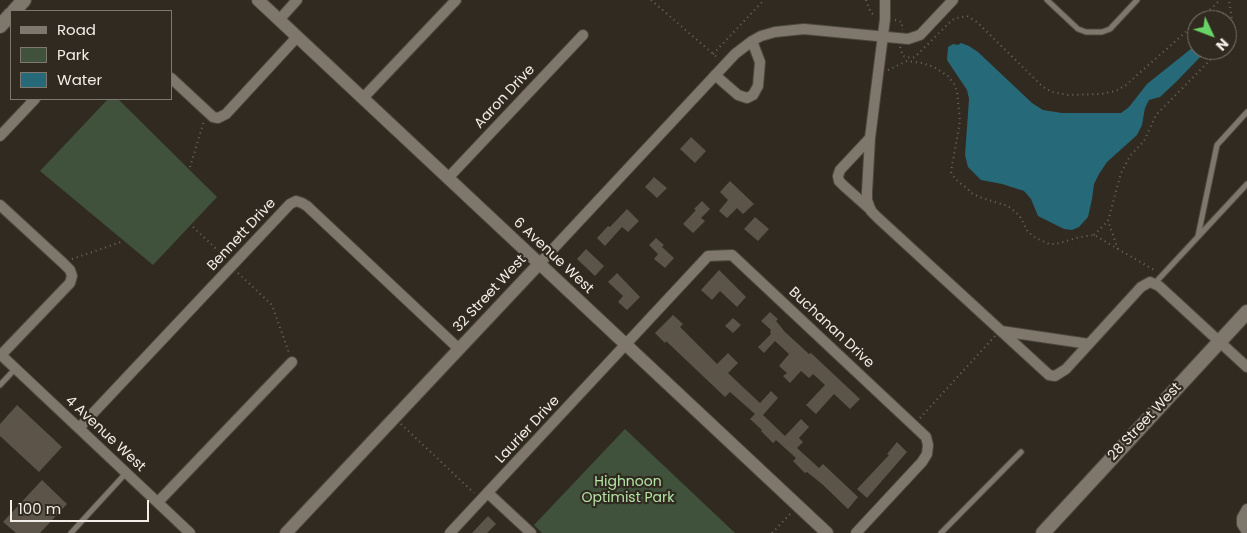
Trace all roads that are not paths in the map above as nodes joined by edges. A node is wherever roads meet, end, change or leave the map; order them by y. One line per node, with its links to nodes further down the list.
1 (24, 0): 9 (main road)
2 (258, 0): 11 (street, 6 Avenue West)
3 (297, 0): 11 (street)
4 (456, 0): 19 (street)
5 (885, 0): 15 (street)
6 (953, 0): 15 (street, 32 Street West)
7 (1048, 0): 8 (lane)
8 (1137, 0)
9 (15, 10)
10 (10, 15): 12 (main road)
11 (279, 20): 14 (street, 6 Avenue West)
12 (0, 26)
13 (583, 35): 24 (street, Aaron Drive)
14 (298, 37): 18 (street); 19 (street, 6 Avenue West)
15 (883, 37): 16 (street, 32 Street West); 23 (street)
16 (752, 41): 17 (street, 32 Street West); 17 (street)
17 (716, 75): 29 (street, 32 Street West)
18 (172, 79)
19 (363, 98): 24 (street, 6 Avenue West)
20 (34, 100): 22 (street)
21 (1247, 112): 28 (lane)
22 (0, 136)
23 (870, 138): 27 (street); 27 (street)
24 (448, 178): 29 (street, 6 Avenue West)
25 (1247, 184): 28 (lane)
26 (0, 205): 37 (street)
27 (872, 211): 32 (street)
28 (1198, 236): 30 (lane)
29 (539, 264): 35 (street, 6 Avenue West); 36 (street, 32 Street West)
30 (1150, 283): 33 (street); 34 (street)
31 (1247, 312): 33 (main road, 28 Street West)
32 (1000, 331): 34 (street); 34 (street)
33 (1220, 341): 39 (street); 57 (main road, 28 Street West)
34 (1089, 344)
35 (626, 345): 45 (street, Laurier Drive); 54 (street, 6 Avenue West); 55 (street, Buchanan Drive)
36 (459, 349): 42 (street, Bennett Drive); 51 (street, 32 Street West)
37 (1, 355): 40 (street, 4 Avenue West)
38 (292, 362): 46 (street)
39 (1247, 367)
40 (15, 369): 41 (lane); 42 (street, 4 Avenue West)
41 (0, 385)
42 (79, 428): 44 (street, 4 Avenue West)
43 (1021, 452): 56 (lane)
44 (126, 473): 46 (street, 4 Avenue West); 49 (lane)
45 (485, 496): 52 (street, Laurier Drive); 53 (street)
46 (158, 502): 50 (street, 4 Avenue West)
47 (1247, 509): 48 (street)
48 (1247, 532)
49 (71, 533)
50 (190, 533)
51 (286, 533)
52 (450, 533)
53 (531, 533)
54 (827, 533)
55 (856, 533)
56 (941, 533)
57 (1043, 533)

